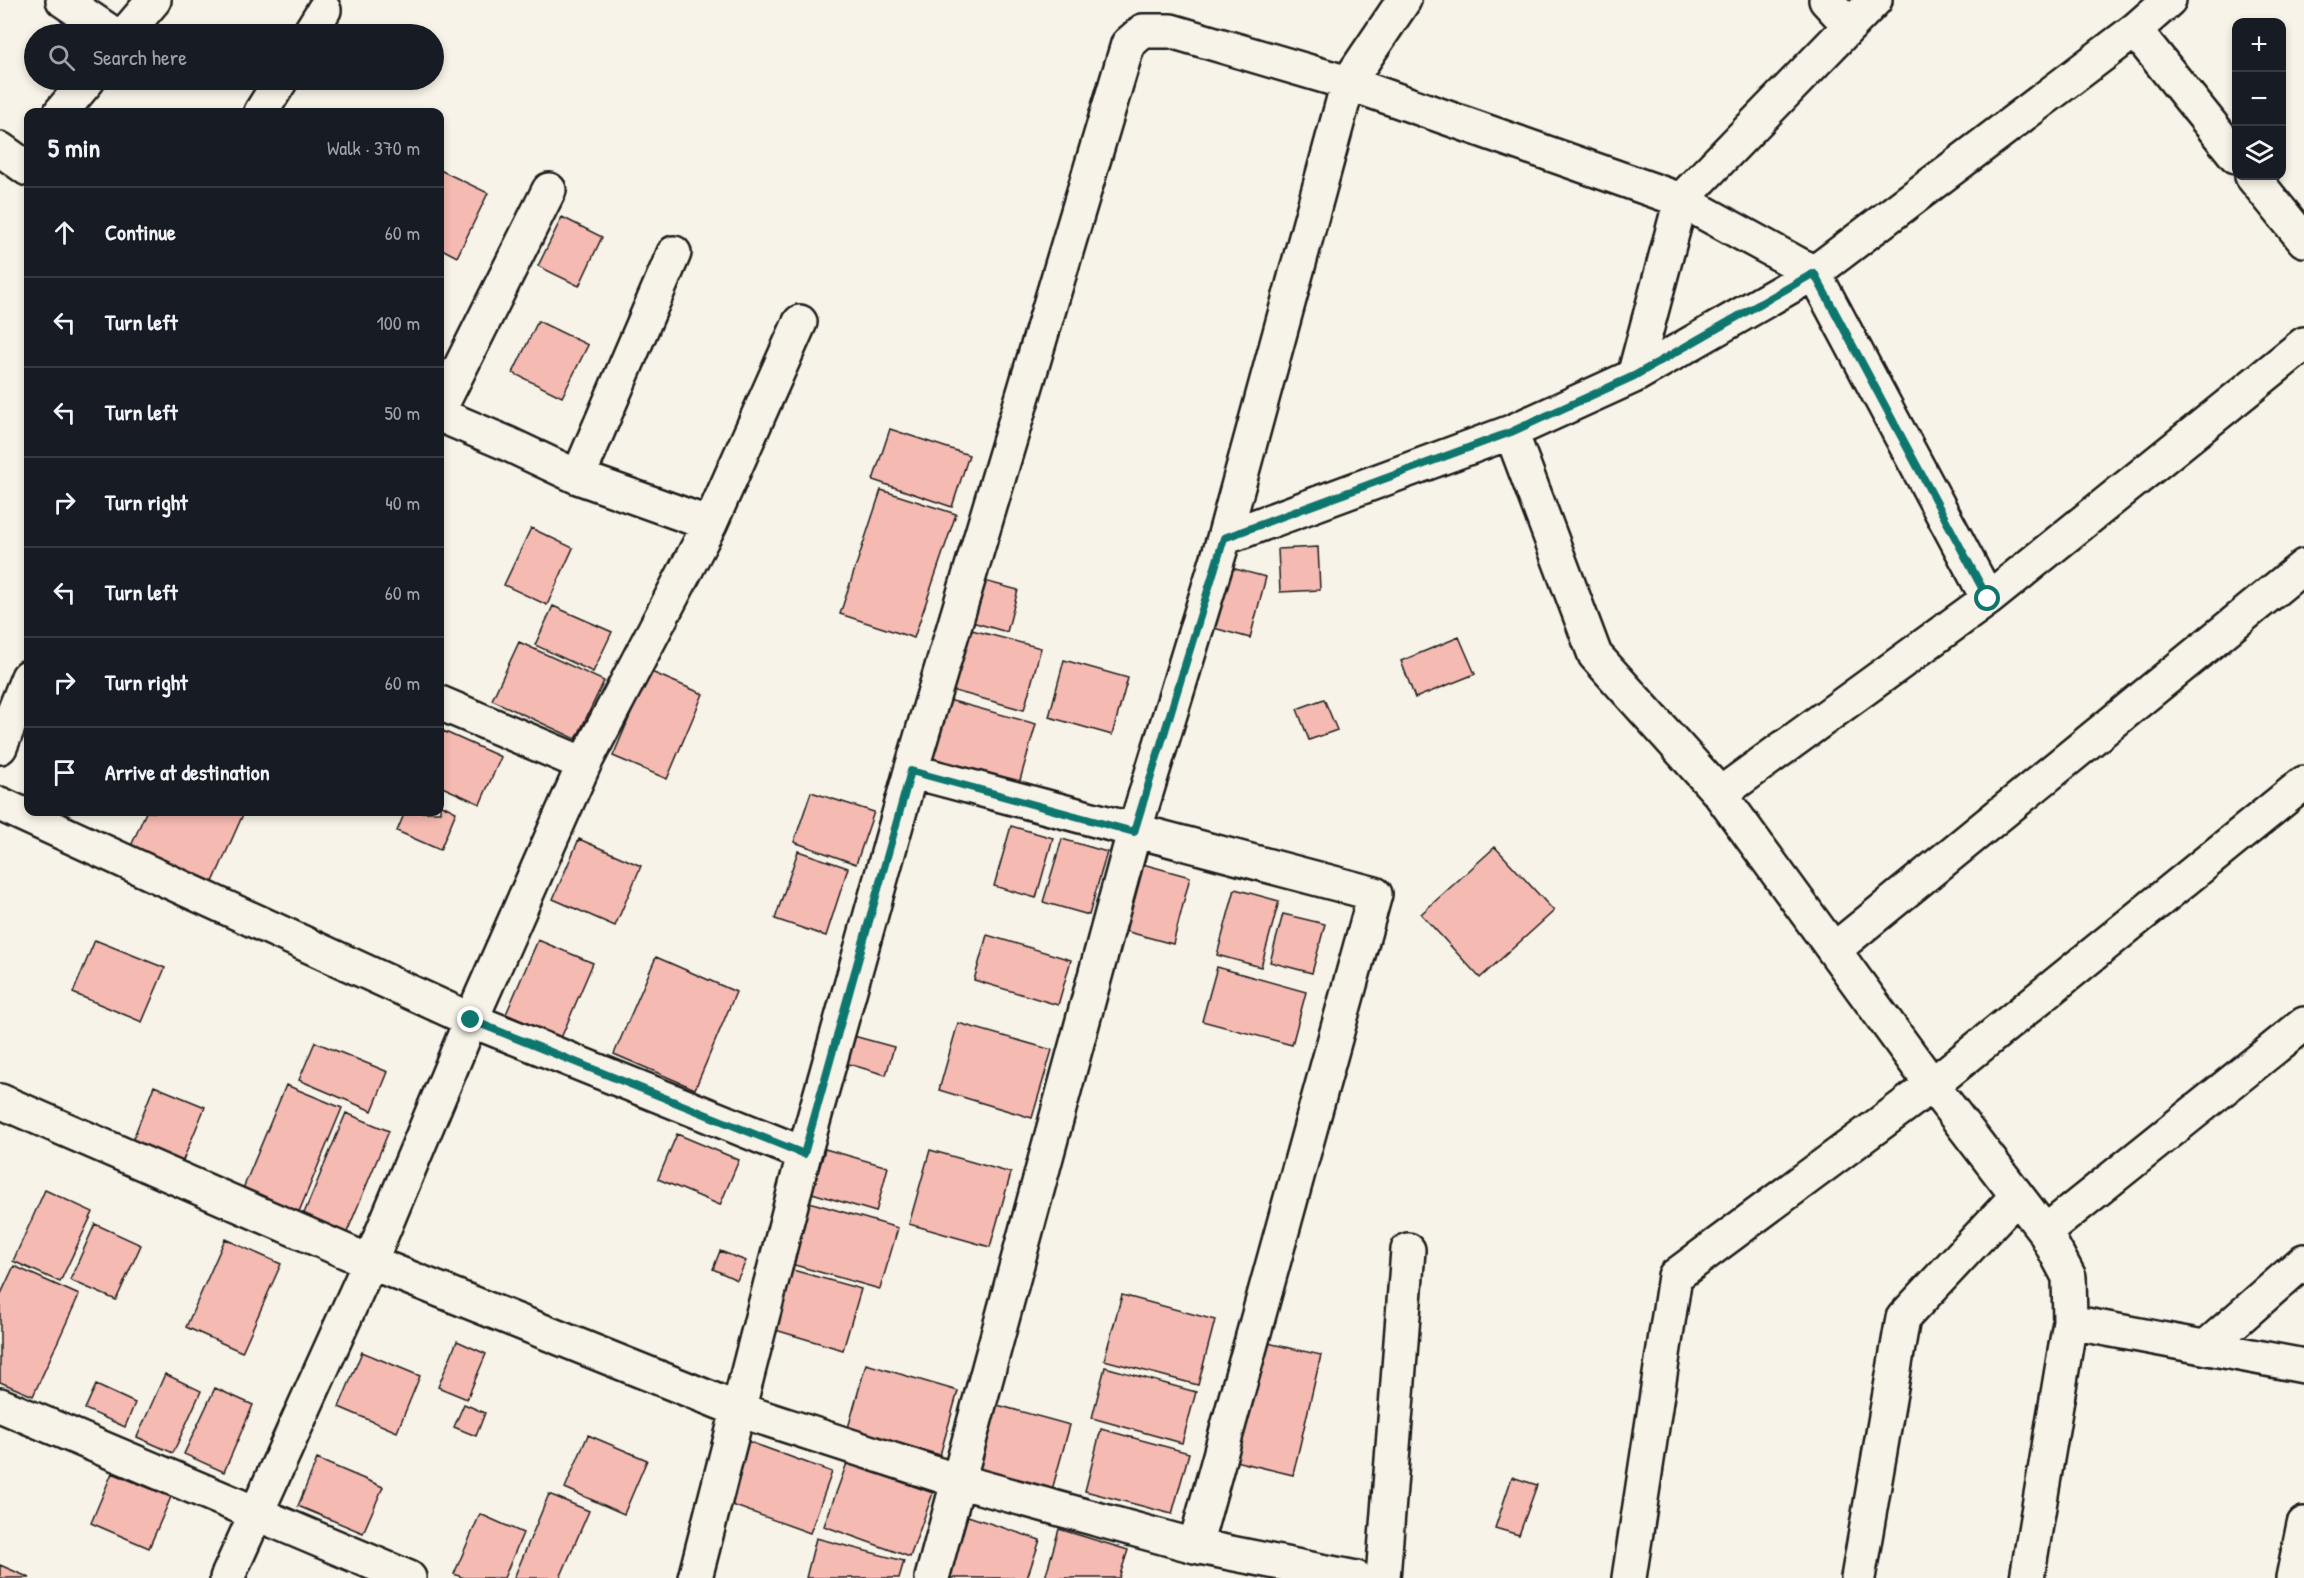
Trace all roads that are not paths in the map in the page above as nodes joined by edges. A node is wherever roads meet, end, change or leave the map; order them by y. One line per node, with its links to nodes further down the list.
1 (63, 0): 7 (street)
2 (154, 0): 8 (street)
3 (1404, 0): 11 (street)
4 (1826, 0): 9 (street)
5 (1875, 0): 9 (street)
6 (2169, 0): 10 (street)
7 (98, 24)
8 (134, 24)
9 (1851, 26): 19 (street)
10 (2135, 30): 16 (street); 22 (street)
11 (1348, 83): 19 (street); 31 (street); 38 (street)
12 (80, 90): 14 (street)
13 (275, 90): 15 (street)
14 (65, 108)
15 (264, 108)
16 (2232, 151)
17 (2255, 180): 20 (street)
18 (549, 190): 26 (street)
19 (1680, 200): 22 (street); 25 (street)
20 (2304, 240)
21 (674, 253): 29 (street)
22 (1814, 273): 25 (street); 33 (street)
23 (800, 322): 30 (street)
24 (2304, 344): 33 (street)
25 (1634, 376): 28 (street)
26 (444, 400)
27 (444, 417): 29 (street)
28 (1511, 432): 31 (street); 40 (street)
29 (578, 477): 30 (street)
30 (710, 524): 37 (street)
31 (1224, 538): 44 (street)
32 (2304, 566): 45 (street)
33 (1988, 599): 40 (street)
34 (24, 687): 36 (street)
35 (444, 706): 37 (street)
36 (1, 743)
37 (584, 764): 46 (street)
38 (911, 771): 44 (street); 50 (street)
39 (2304, 783): 48 (street)
40 (1720, 794): 45 (street)
41 (0, 804): 42 (street)
42 (24, 815)
43 (26, 816): 46 (street)
44 (1134, 832): 61 (street); 64 (street)
45 (1835, 949): 48 (street)
46 (471, 1020): 50 (street); 55 (street)
47 (2304, 1024): 52 (street)
48 (1932, 1085): 51 (street); 71 (street)
49 (0, 1101): 55 (street)
50 (804, 1154): 60 (street)
51 (2016, 1197): 52 (street); 72 (street)
52 (2045, 1232): 56 (street)
53 (1408, 1250): 70 (street)
54 (2304, 1261): 57 (street)
55 (370, 1262): 60 (street); 62 (street)
56 (2070, 1322): 57 (street); 73 (street)
57 (2206, 1347): 58 (street)
58 (2304, 1366)
59 (0, 1405): 62 (street)
60 (739, 1410): 61 (street); 67 (street)
61 (958, 1481): 64 (street); 68 (street)
62 (256, 1514): 65 (street); 66 (street)
63 (2304, 1524): 74 (street)
64 (1195, 1546): 69 (street)
65 (227, 1578)
66 (409, 1578)
67 (695, 1578)
68 (932, 1578)
69 (1356, 1578)
70 (1383, 1578)
71 (1629, 1578)
72 (1857, 1578)
73 (2027, 1578)
74 (2293, 1578)

